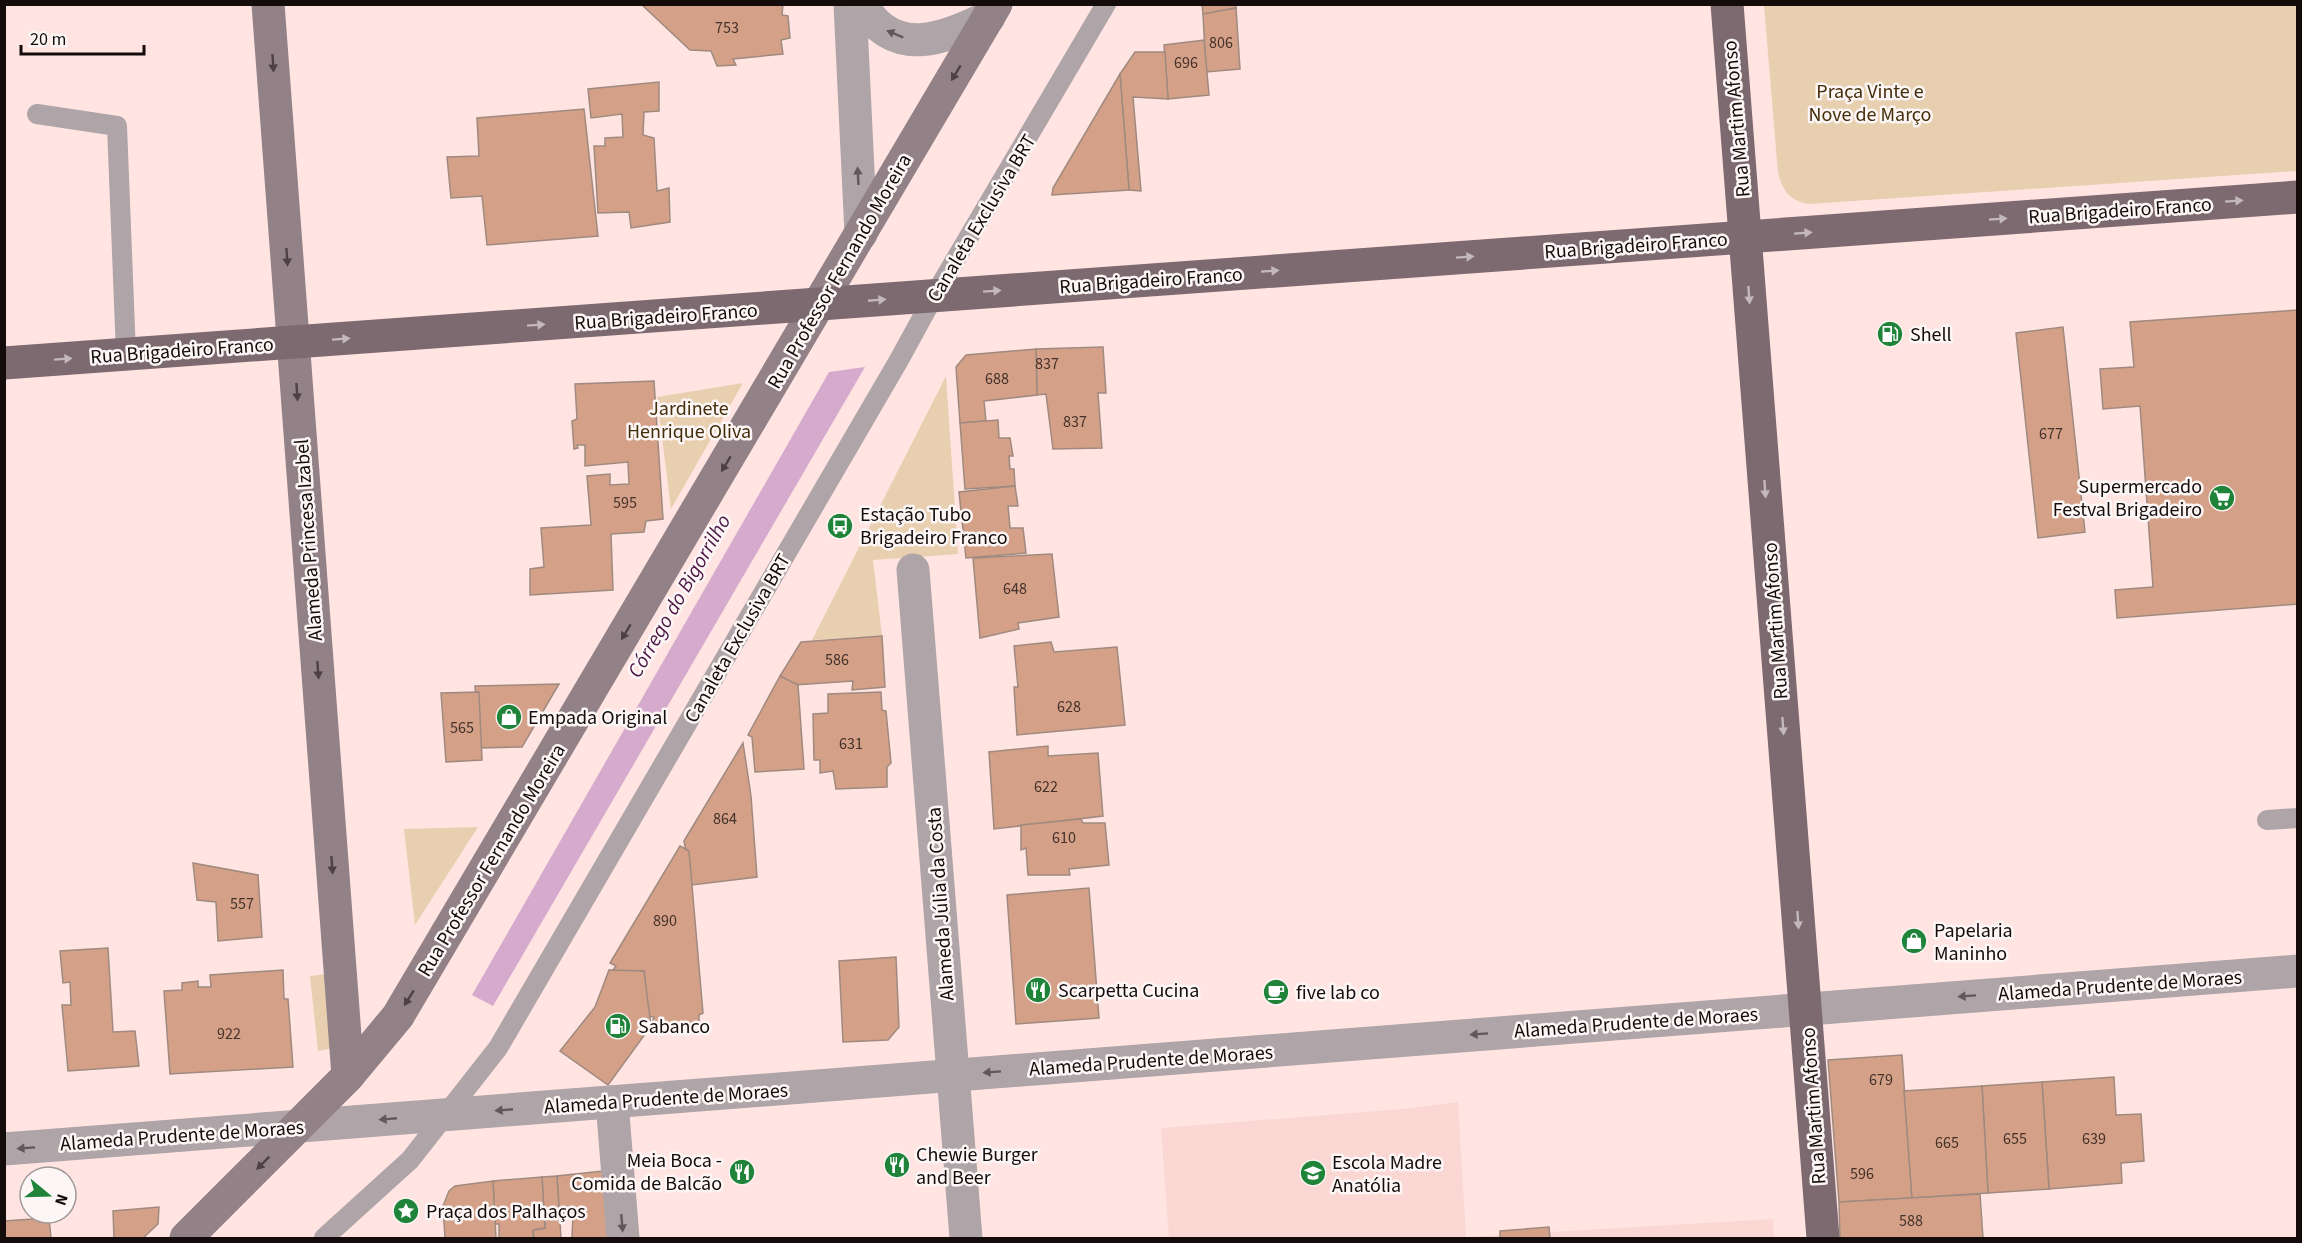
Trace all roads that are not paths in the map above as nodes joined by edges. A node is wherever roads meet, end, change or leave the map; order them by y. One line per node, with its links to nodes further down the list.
1 (268, 4): 13 (street, Alameda Princesa Izabel, one-way to 13)
2 (850, 4): 9 (street, one-way to 2)
3 (861, 4): 6 (street, one-way to 3)
4 (1106, 4): 11 (lane, Canaleta Exclusiva BRT)
5 (1726, 4): 10 (main road, Rua Martim Afonso)
6 (993, 11): 9 (street, Rua Professor Fernando Moreira, one-way to 9)
7 (37, 114): 14 (lane)
8 (2298, 197): 10 (main road, Rua Brigadeiro Franco, one-way to 8)
9 (861, 234): 12 (street, Rua Professor Fernando Moreira)
10 (1745, 237): 11 (main road, Rua Brigadeiro Franco, one-way to 10); 20 (main road, Rua Martim Afonso, one-way to 20)
11 (934, 296): 12 (main road, Rua Brigadeiro Franco, one-way to 11); 24 (lane, Canaleta Exclusiva BRT)
12 (820, 305): 13 (main road, Rua Brigadeiro Franco, one-way to 12); 22 (street, Rua Professor Fernando Moreira, one-way to 22)
13 (294, 342): 14 (main road, Rua Brigadeiro Franco); 22 (street, Alameda Princesa Izabel, one-way to 22)
14 (126, 354): 15 (main road, Rua Brigadeiro Franco, one-way to 14)
15 (4, 363)
16 (913, 570): 21 (street, Alameda Júlia da Costa)
17 (2298, 818): 18 (lane)
18 (2267, 820)
19 (2298, 971): 20 (street, Alameda Prudente de Moraes, one-way to 20)
20 (1805, 1009): 21 (street, Alameda Prudente de Moraes, one-way to 21); 31 (main road, Rua Martim Afonso)
21 (953, 1075): 23 (street, Alameda Prudente de Moraes); 30 (street, Alameda Júlia da Costa)
22 (348, 1076): 25 (street, Rua Professor Fernando Moreira)
23 (612, 1102): 24 (street, Alameda Prudente de Moraes, one-way to 24); 29 (street, one-way to 29)
24 (447, 1115): 25 (street, Alameda Prudente de Moraes, one-way to 25); 28 (lane, Canaleta Exclusiva BRT)
25 (300, 1126): 26 (street, Alameda Prudente de Moraes, one-way to 26); 27 (street, Rua Professor Fernando Moreira, one-way to 27)
26 (4, 1149)
27 (186, 1239)
28 (324, 1239)
29 (623, 1239)
30 (966, 1239)
31 (1823, 1239)

